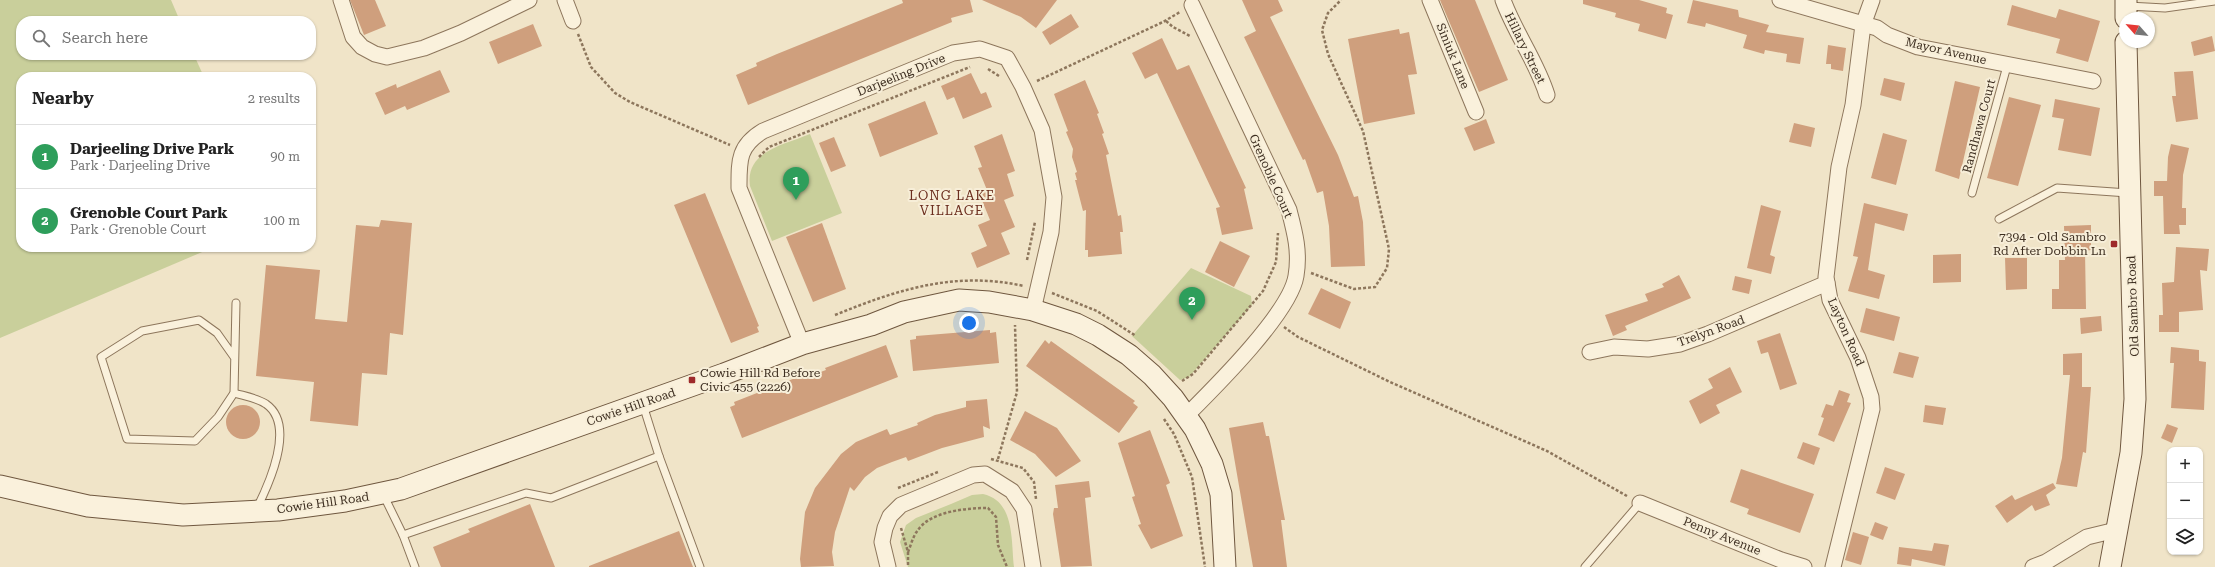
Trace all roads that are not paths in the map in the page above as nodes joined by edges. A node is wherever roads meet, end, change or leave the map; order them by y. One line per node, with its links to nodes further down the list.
1 (341, 0): 2 (street)
2 (529, 0)
3 (565, 0): 11 (street)
4 (1430, 0): 17 (street, Siniuk Lane)
5 (1502, 0): 16 (street, Hillary Street)
6 (1780, 0): 12 (street, Mayor Avenue)
7 (1872, 0): 12 (street, Layton Road)
8 (2215, 0): 10 (lane)
9 (1192, 5): 29 (street, Grenoble Court)
10 (2126, 8)
11 (573, 21)
12 (1863, 24): 14 (street, Mayor Avenue); 21 (street, Layton Road)
13 (2126, 48): 19 (street, Old Sambro Road)
14 (2007, 66): 15 (street, Mayor Avenue); 18 (lane, Randhawa Court)
15 (2093, 81)
16 (1547, 95)
17 (1476, 112)
18 (1972, 193)
19 (2130, 194): 20 (lane); 35 (street, Old Sambro Road)
20 (1999, 219)
21 (1827, 283): 25 (street, Trelyn Road); 44 (street, Layton Road)
22 (236, 303): 26 (lane)
23 (1033, 310): 24 (street, Cowie Hill Road); 24 (street, Darjeeling Drive); 29 (street, Cowie Hill Road)
24 (801, 340): 28 (street, Cowie Hill Road)
25 (1590, 352)
26 (234, 357): 27 (lane); 27 (lane)
27 (234, 393): 34 (lane)
28 (642, 403): 30 (lane); 32 (street, Cowie Hill Road)
29 (1186, 416): 41 (street, Cowie Hill Road)
30 (659, 456): 36 (lane); 38 (lane)
31 (0, 486): 34 (street, Cowie Hill Road)
32 (383, 494): 34 (street, Cowie Hill Road); 36 (lane)
33 (1640, 503): 42 (lane); 43 (street, Penny Avenue)
34 (256, 510)
35 (2116, 530): 45 (street); 46 (street, Old Sambro Road)
36 (403, 535): 37 (lane)
37 (415, 567)
38 (700, 567)
39 (888, 567): 40 (street)
40 (1033, 567)
41 (1225, 567)
42 (1585, 567)
43 (1804, 567)
44 (1833, 567)
45 (2033, 567)
46 (2110, 567)

